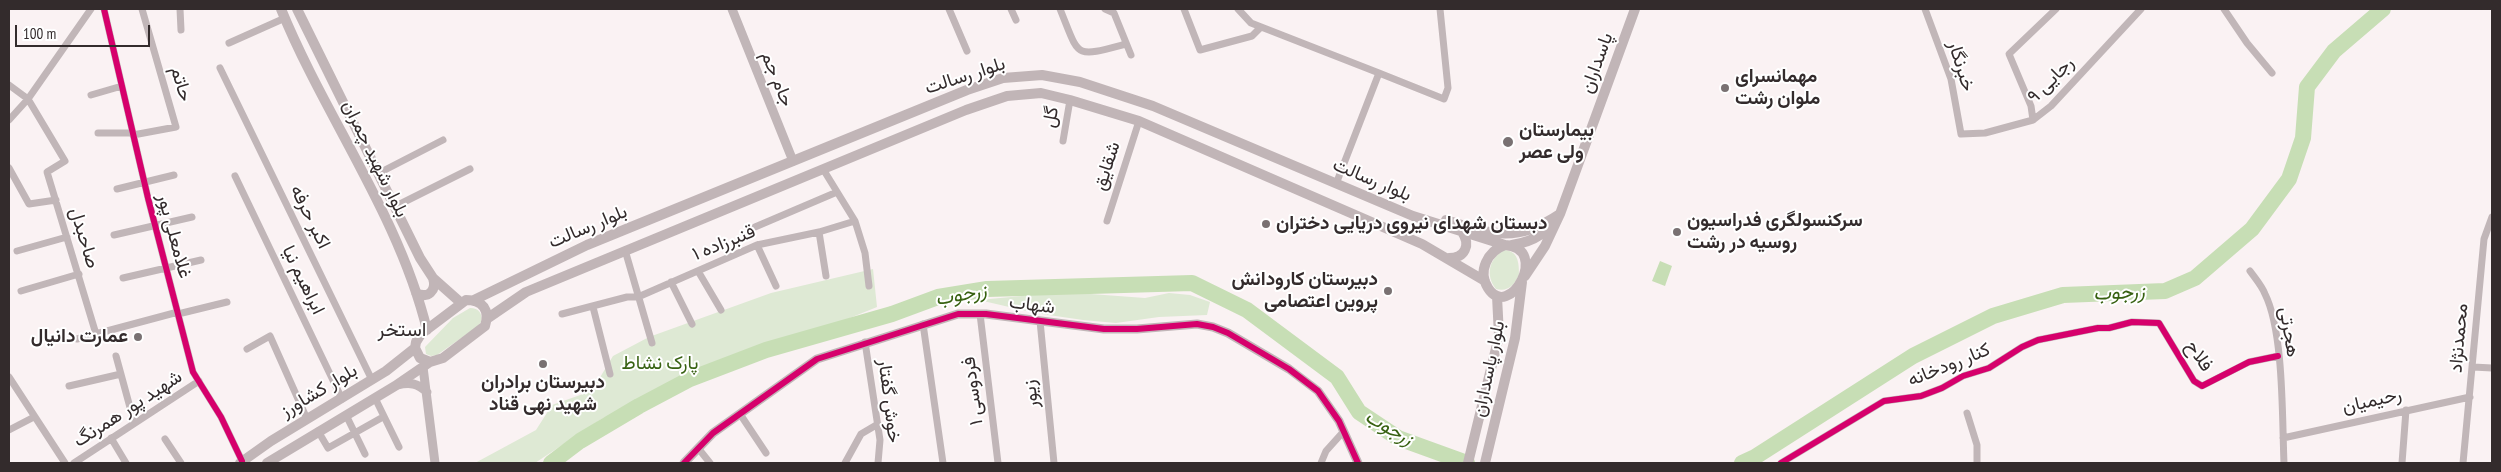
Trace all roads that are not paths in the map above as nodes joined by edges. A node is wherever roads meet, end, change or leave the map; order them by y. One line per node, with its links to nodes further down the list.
1 (90, 9): 34 (street)
2 (104, 9): 32 (street, غلامعلی پور)
3 (142, 9): 40 (street, حاتم)
4 (180, 9): 23 (street)
5 (297, 9): 48 (main road, بلوار شهید چمران)
6 (732, 9): 44 (street, جام جم)
7 (950, 9): 26 (street)
8 (1011, 9): 21 (street)
9 (1060, 9): 25 (street)
10 (1105, 9): 19 (street)
11 (1184, 9): 22 (street)
12 (1238, 9): 22 (street)
13 (1440, 9): 29 (street)
14 (1635, 9): 57 (main road, پاسداران)
15 (1925, 9): 41 (street, خبرنگار)
16 (2056, 9): 37 (street)
17 (2142, 9): 37 (street, رجایی ۹)
18 (2224, 9): 30 (street)
19 (1117, 11): 25 (street)
20 (283, 13): 24 (street); 92 (main road, بلوار شهید چمران)
21 (1016, 20)
22 (1261, 27): 29 (street)
23 (181, 30)
24 (229, 43)
25 (1126, 44): 27 (street)
26 (967, 51)
27 (1131, 55)
28 (220, 68): 123 (street, اکبر حرفه)
29 (1379, 73): 52 (street)
30 (2272, 73)
31 (9, 85): 34 (street)
32 (122, 86): 33 (street); 40 (street, غلامعلی پور)
33 (91, 95)
34 (28, 100): 36 (street); 55 (street, صاحبدل)
35 (1070, 100): 38 (main road, بلوار رسالت); 43 (street, گل); 47 (main road, بلوار رسالت)
36 (9, 120)
37 (2034, 120): 41 (street, رجایی ۹)
38 (1139, 121): 63 (street, شقایق); 75 (main road, بلوار رسالت)
39 (98, 133): 40 (street)
40 (133, 134): 51 (street, غلامعلی پور)
41 (1961, 134)
42 (443, 140): 48 (street)
43 (1063, 141)
44 (793, 161): 52 (main road, بلوار رسالت); 61 (main road, بلوار رسالت)
45 (9, 169): 55 (street)
46 (470, 169): 56 (street)
47 (823, 169): 54 (street); 70 (main road, بلوار رسالت)
48 (379, 173): 56 (main road, بلوار شهید چمران)
49 (174, 176): 51 (street)
50 (235, 176): 129 (street, ابراهیم نیا)
51 (145, 183): 53 (street); 64 (street, غلامعلی پور)
52 (1336, 184): 58 (main road, بلوار رسالت)
53 (117, 189)
54 (837, 192): 62 (street); 65 (street)
55 (56, 200): 69 (street, صاحبدل)
56 (396, 206): 84 (main road, بلوار شهید چمران)
57 (1560, 214): 58 (main road); 72 (main road); 85 (main road, پاسداران)
58 (1413, 216): 67 (main road, بلوار رسالت)
59 (192, 217): 64 (street)
60 (2492, 217): 118 (street, محمدنژاد)
61 (650, 219): 70 (main road); 82 (main road, بلوار رسالت)
62 (855, 221): 66 (street, قنبرزاده ۱); 89 (street)
63 (1107, 221)
64 (155, 225): 68 (street); 77 (street, غلامعلی پور)
65 (755, 227)
66 (819, 232): 71 (street, قنبرزاده ۱); 81 (street)
67 (1462, 232): 72 (main road, بلوار رسالت); 75 (main road)
68 (114, 235)
69 (67, 237): 74 (street); 80 (street, صاحبدل)
70 (657, 237): 73 (main road, بلوار رسالت)
71 (757, 245): 78 (street, قنبرزاده ۱); 88 (street)
72 (1509, 245): 85 (main road); 86 (main road)
73 (625, 250): 91 (main road, بلوار رسالت); 94 (street)
74 (17, 252)
75 (1449, 258): 86 (main road, بلوار رسالت)
76 (201, 260): 77 (street)
77 (167, 269): 83 (street); 100 (street, غلامعلی پور)
78 (698, 271): 87 (street, قنبرزاده ۱); 99 (street)
79 (2250, 271): 116 (street, هجرتی)
80 (78, 274): 90 (street); 109 (street, صاحبدل)
81 (826, 276)
82 (518, 277): 91 (main road); 95 (main road, بلوار رسالت)
83 (123, 278)
84 (434, 278): 92 (main road); 97 (main road, بلوار شهید چمران)
85 (1523, 279): 93 (main road); 168 (main road, بلوار پاسداران)
86 (1485, 281): 93 (main road)
87 (671, 282): 94 (street, قنبرزاده ۱); 106 (street)
88 (776, 286)
89 (869, 286)
90 (21, 291)
91 (526, 292): 103 (main road, بلوار رسالت)
92 (416, 293): 108 (main road, بلوار شهید چمران)
93 (1497, 296): 167 (main road, بلوار پاسداران)
94 (638, 297): 98 (street, قنبرزاده ۱); 112 (street)
95 (474, 300): 97 (main road, بلوار رسالت); 103 (main road)
96 (227, 302): 100 (street)
97 (460, 302): 108 (main road, بلوار کشاورز)
98 (593, 307): 101 (street, قنبرزاده ۱); 121 (street)
99 (721, 310)
100 (178, 313): 109 (street); 124 (street, غلامعلی پور)
101 (562, 314)
102 (980, 314): 104 (street, شهاب); 107 (street, شهاب); 163 (street, فردوسی ۱)
103 (488, 318): 117 (main road, بلوار رسالت)
104 (1040, 321): 142 (street, شهاب); 164 (street, زیور)
105 (2159, 323): 116 (street, فلاح); 169 (street, کنار رودخانه)
106 (692, 324)
107 (923, 324): 111 (street, شهاب); 162 (street)
108 (427, 330): 113 (main road, بلوار کشاورز)
109 (96, 334): 110 (street)
110 (77, 339)
111 (865, 342): 133 (street, شهاب); 139 (street, خوش گفتار)
112 (652, 343)
113 (415, 348): 117 (main road); 123 (main road, بلوار کشاورز)
114 (247, 349): 137 (street)
115 (116, 356): 120 (street)
116 (2278, 356): 145 (street, هجرتی)
117 (427, 365): 125 (main road, بلوار کشاورز); 127 (street)
118 (2473, 367): 119 (street); 128 (street, محمدنژاد)
119 (2492, 368)
120 (121, 374): 126 (street); 138 (street)
121 (610, 374)
122 (9, 377): 135 (street)
123 (372, 380): 129 (main road, بلوار کشاورز)
124 (199, 381): 138 (street, شهید پور همرنگ); 151 (street, غلامعلی پور)
125 (398, 385): 127 (street); 130 (main road, بلوار کشاورز)
126 (69, 386)
127 (426, 392): 157 (street)
128 (2470, 397): 131 (street, رحیمیان); 173 (street, محمدنژاد)
129 (342, 398): 137 (main road, بلوار کشاورز)
130 (375, 398): 134 (main road, بلوار کشاورز); 136 (street)
131 (2406, 410): 145 (street, رحیمیان); 172 (street)
132 (1967, 413): 170 (street)
133 (740, 414): 148 (street, شهاب); 149 (street)
134 (346, 415): 141 (main road, بلوار کشاورز); 143 (street)
135 (34, 417): 140 (street); 152 (street)
136 (383, 417): 143 (street); 147 (street)
137 (307, 419): 151 (main road, بلوار کشاورز)
138 (134, 422): 144 (street, شهید پور همرنگ)
139 (878, 424): 160 (street); 161 (street, خوش گفتار)
140 (9, 430)
141 (318, 431): 143 (street); 156 (main road, بلوار کشاورز)
142 (1344, 431): 165 (street); 166 (street, شهاب)
143 (354, 433): 150 (street)
144 (111, 438): 153 (street, شهید پور همرنگ); 154 (street)
145 (2283, 438): 171 (street, هجرتی)
146 (165, 439): 155 (street)
147 (399, 448)
148 (698, 448): 158 (street, شهاب); 159 (street)
149 (766, 453)
150 (365, 454)
151 (241, 462)
152 (65, 463)
153 (74, 463)
154 (126, 463)
155 (181, 463)
156 (267, 463)
157 (435, 463)
158 (684, 463)
159 (710, 463)
160 (845, 463)
161 (878, 463)
162 (943, 463)
163 (998, 463)
164 (1054, 463)
165 (1321, 463)
166 (1358, 463)
167 (1468, 463)
168 (1485, 463)
169 (1781, 463)
170 (1977, 463)
171 (2284, 463)
172 (2402, 463)
173 (2462, 463)

